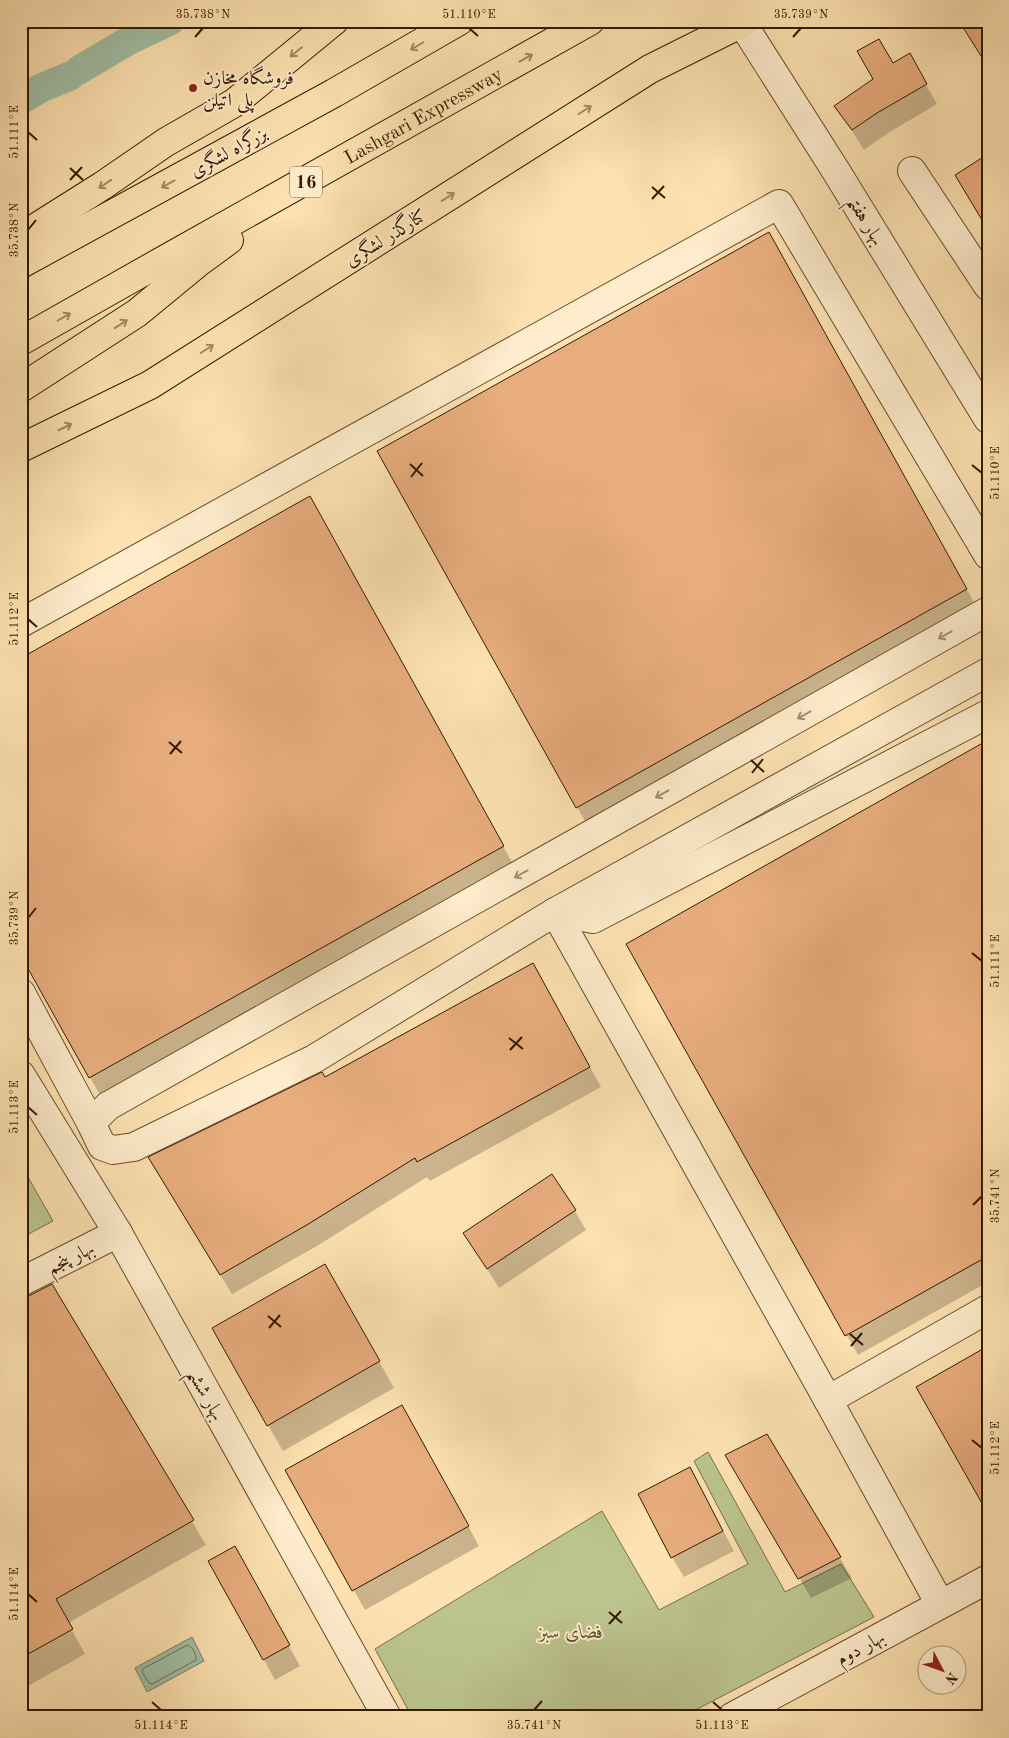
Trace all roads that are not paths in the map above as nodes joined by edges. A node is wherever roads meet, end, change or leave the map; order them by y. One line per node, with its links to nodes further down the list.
1 (334, 21): 7 (main road, one-way to 7)
2 (459, 21): 8 (main road, بزرگراه لشگری, one-way to 8)
3 (590, 21): 6 (main road, Lashgari Expressway / 16, one-way to 3)
4 (744, 22): 12 (street, بهار هفتم); 13 (main road, کنارگذر لشگری, one-way to 4)
5 (912, 172): 9 (street)
6 (316, 176): 10 (main road, Lashgari Expressway / 16, one-way to 6); 11 (main road, one-way to 6)
7 (21, 237)
8 (21, 264)
9 (988, 286)
10 (21, 341)
11 (21, 388)
12 (988, 419)
13 (21, 448)
14 (988, 555): 16 (street)
15 (988, 611): 22 (street, one-way to 22)
16 (21, 623)
17 (988, 672): 19 (street)
18 (988, 714): 19 (street)
19 (555, 912): 22 (street); 26 (street)
20 (21, 993): 22 (street)
21 (21, 1074): 23 (street, بهار ششم)
22 (92, 1123)
23 (118, 1233): 24 (street, بهار پنجم); 29 (street, بهار ششم)
24 (21, 1282)
25 (988, 1309): 26 (street)
26 (828, 1400): 28 (street)
27 (988, 1579): 28 (street, بهار دوم)
28 (940, 1604): 30 (street, بهار دوم)
29 (387, 1717)
30 (732, 1717)

